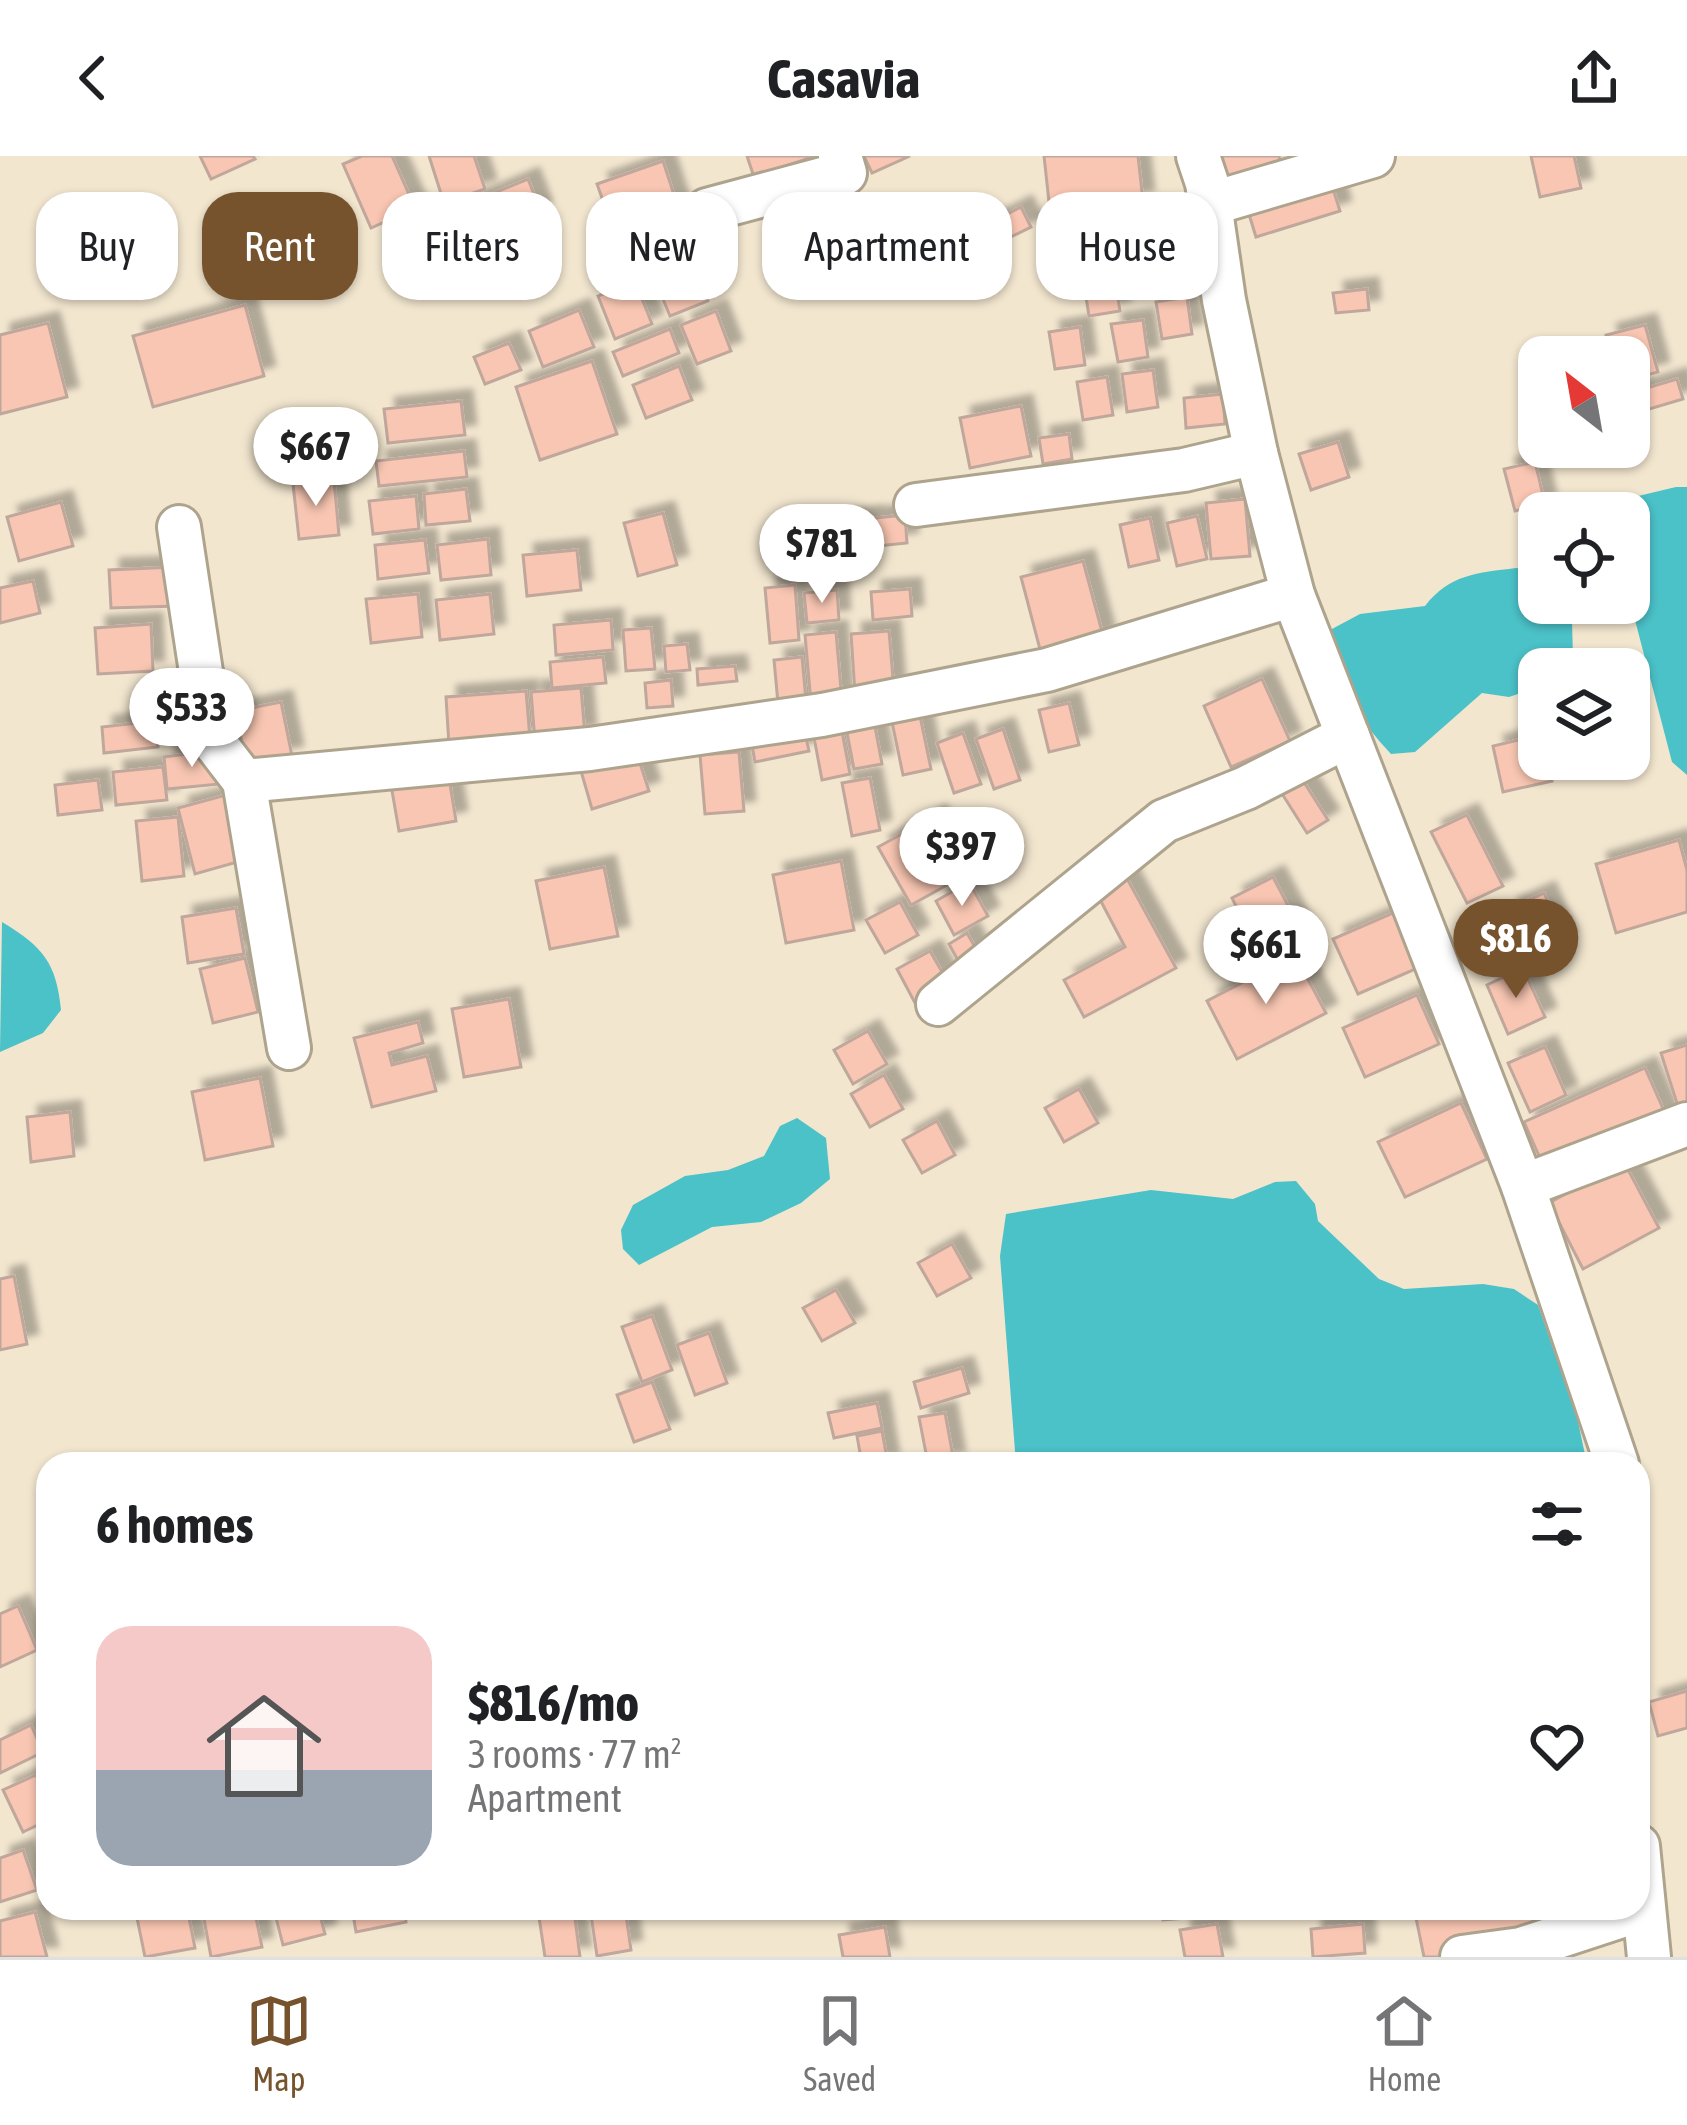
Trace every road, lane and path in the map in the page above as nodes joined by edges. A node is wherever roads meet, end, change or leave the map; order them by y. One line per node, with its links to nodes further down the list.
1 (840, 156): 5 (street)
2 (1198, 156): 4 (street)
3 (1373, 156): 6 (street)
4 (1207, 192)
5 (738, 202)
6 (1218, 202)
7 (1218, 259): 8 (street)
8 (1256, 454): 9 (street); 11 (street)
9 (916, 505)
10 (179, 527): 13 (street)
11 (1293, 595): 12 (street); 13 (street)
12 (1348, 736): 14 (street); 17 (street)
13 (244, 782): 15 (street)
14 (938, 1004)
15 (289, 1048)
16 (1687, 1124): 17 (street)
17 (1523, 1186): 18 (street)
18 (1613, 1452)
19 (1609, 1920): 21 (street)
20 (1643, 1920): 22 (street)
21 (1462, 1957)
22 (1648, 1957)

